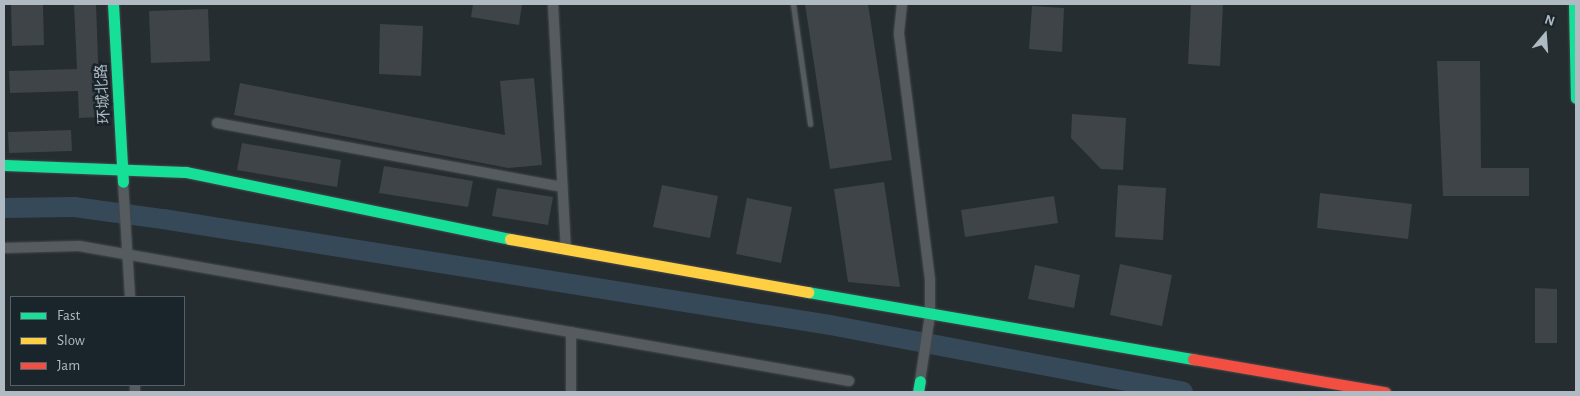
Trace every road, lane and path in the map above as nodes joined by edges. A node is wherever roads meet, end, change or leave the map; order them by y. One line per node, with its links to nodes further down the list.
1 (113, 4): 10 (street, 环城北路)
2 (553, 4): 12 (street)
3 (793, 4): 8 (lane)
4 (902, 4): 17 (street)
5 (1574, 4): 6 (street)
6 (1576, 98)
7 (217, 123): 12 (street)
8 (810, 124)
9 (4, 165): 10 (street)
10 (123, 168): 11 (street, 环城北路); 14 (street)
11 (123, 182): 15 (street)
12 (562, 186): 14 (street)
13 (4, 248): 15 (street)
14 (566, 250): 17 (street)
15 (127, 251): 16 (street); 18 (street)
16 (130, 296)
17 (930, 315): 20 (street); 22 (street)
18 (571, 332): 19 (street); 21 (street)
19 (849, 381)
20 (919, 387)
21 (571, 392)
22 (1385, 392)

